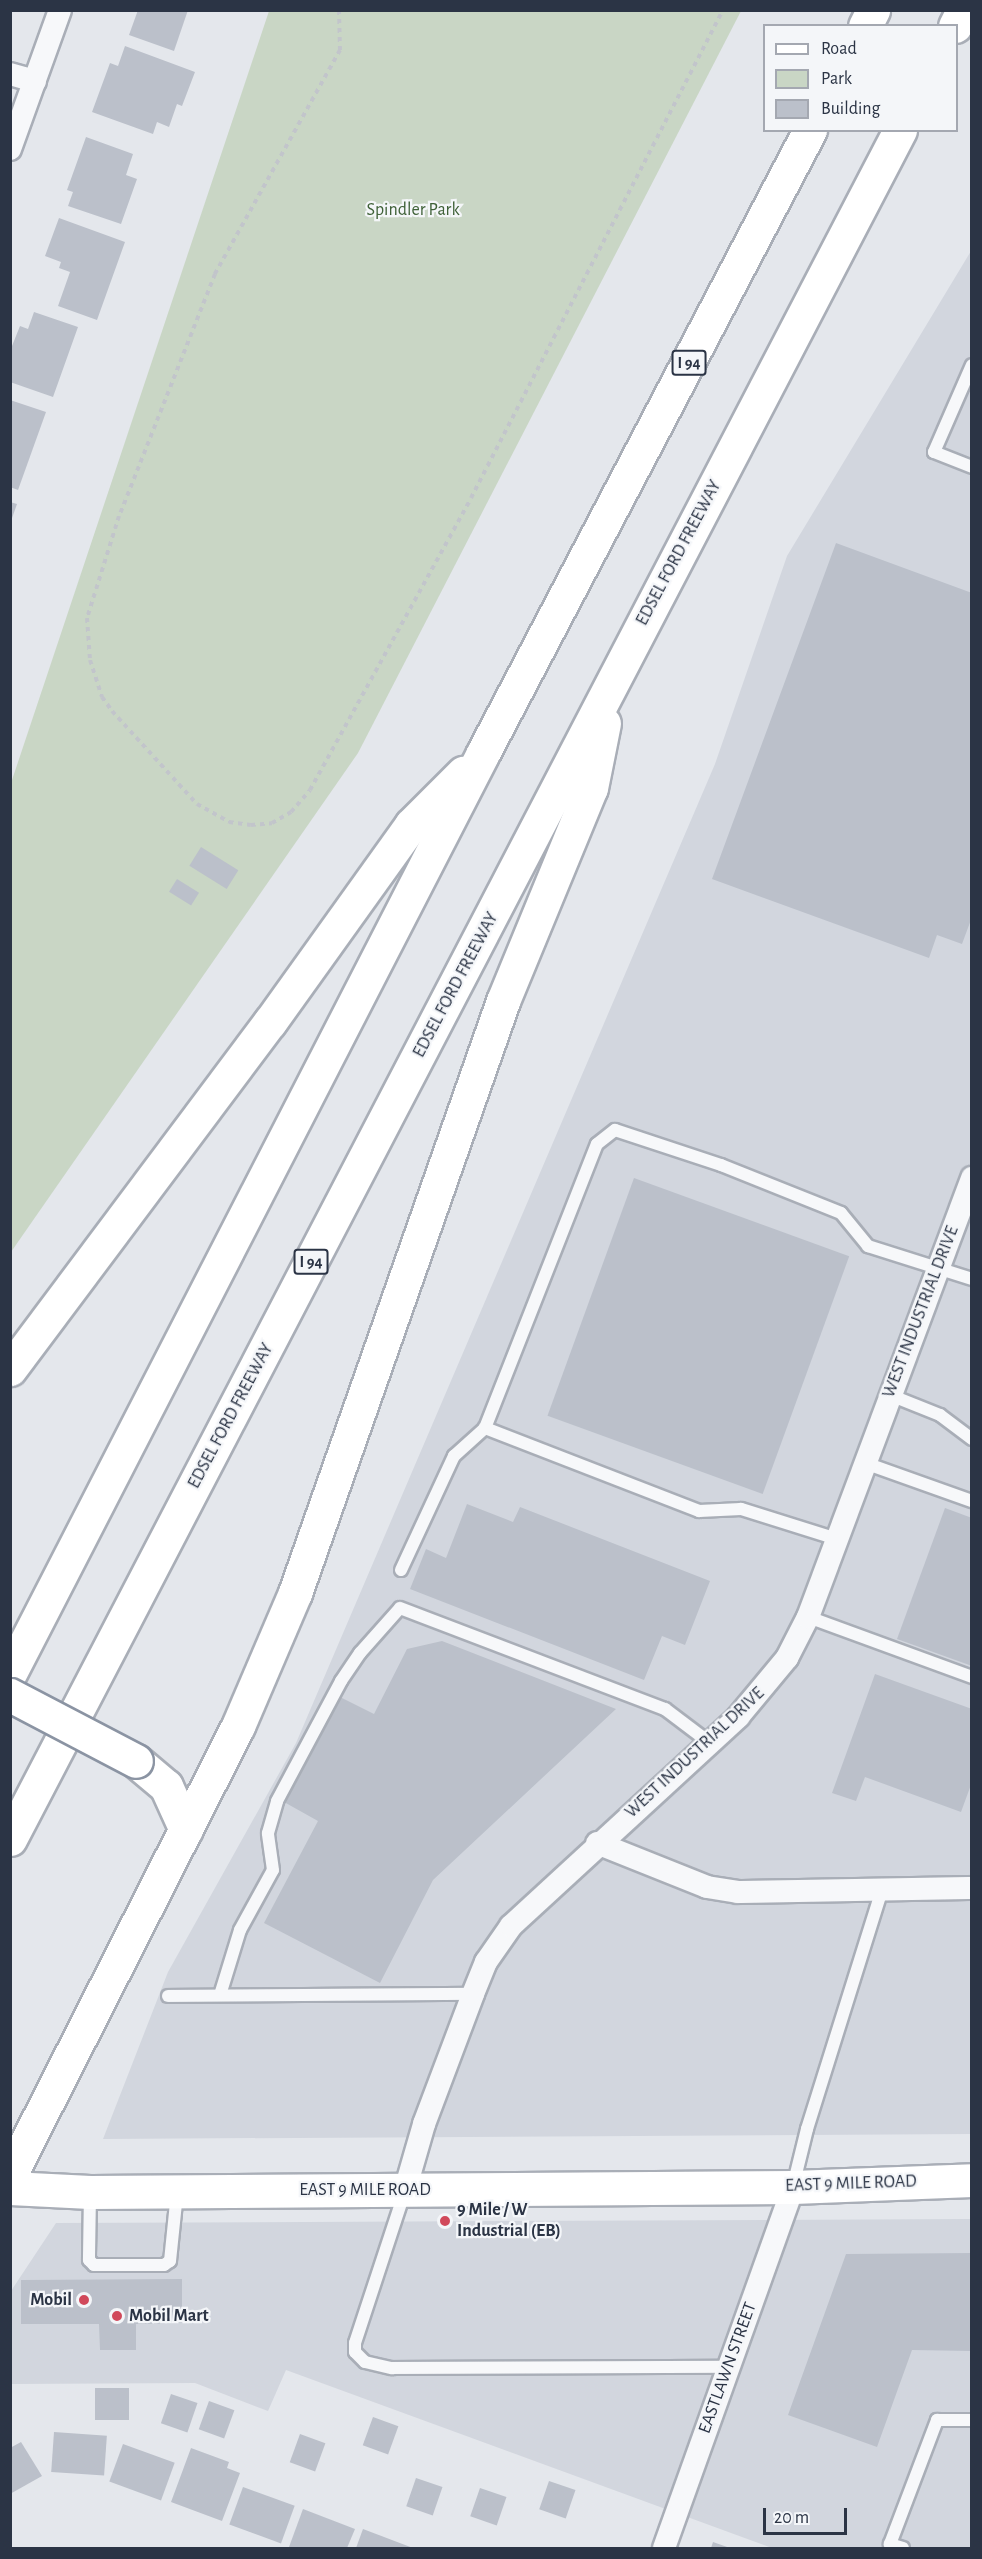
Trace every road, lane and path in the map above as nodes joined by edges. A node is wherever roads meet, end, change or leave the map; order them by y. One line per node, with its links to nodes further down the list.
1 (60, 10): 9 (street)
2 (339, 10): 3 (path)
3 (723, 10)
4 (873, 10): 6 (main road)
5 (963, 10): 7 (main road)
6 (866, 24)
7 (956, 24)
8 (10, 74): 9 (street)
9 (35, 81): 12 (street)
10 (809, 132): 16 (main road, I 94)
11 (899, 132): 15 (main road, EDSEL FORD FREEWAY / I 94)
12 (10, 149)
13 (972, 365): 14 (lane)
14 (972, 467)
15 (611, 686): 33 (main road); 34 (main road, EDSEL FORD FREEWAY / I 94)
16 (483, 753): 20 (main road); 29 (main road, I 94)
17 (972, 1178): 18 (street, WEST INDUSTRIAL DRIVE)
18 (938, 1267): 19 (lane); 21 (street, WEST INDUSTRIAL DRIVE); 22 (lane)
19 (972, 1280)
20 (10, 1369)
21 (890, 1395): 23 (lane); 24 (street, WEST INDUSTRIAL DRIVE)
22 (485, 1428): 26 (lane); 27 (lane)
23 (972, 1439)
24 (865, 1463): 25 (lane); 26 (street, WEST INDUSTRIAL DRIVE)
25 (972, 1501)
26 (837, 1539): 28 (street, WEST INDUSTRIAL DRIVE)
27 (401, 1570)
28 (808, 1617): 30 (lane); 32 (street, WEST INDUSTRIAL DRIVE)
29 (10, 1673)
30 (972, 1677)
31 (10, 1695): 33 (main road, bridge)
32 (710, 1743): 35 (street, WEST INDUSTRIAL DRIVE); 39 (lane)
33 (186, 1830): 41 (main road)
34 (10, 1839)
35 (597, 1844): 37 (street); 38 (street, WEST INDUSTRIAL DRIVE)
36 (972, 1888): 37 (street)
37 (882, 1889): 43 (lane)
38 (473, 1994): 39 (lane); 45 (street, WEST INDUSTRIAL DRIVE)
39 (220, 1995): 40 (lane)
40 (168, 1996)
41 (10, 2175)
42 (972, 2180): 43 (main road, EAST 9 MILE ROAD)
43 (793, 2187): 45 (main road, EAST 9 MILE ROAD); 48 (street, EASTLAWN STREET)
44 (10, 2188): 47 (main road, EAST 9 MILE ROAD)
45 (405, 2190): 46 (main road, EAST 9 MILE ROAD); 48 (lane)
46 (177, 2191): 47 (main road, EAST 9 MILE ROAD); 47 (lane)
47 (90, 2192)
48 (729, 2367): 50 (street, EASTLAWN STREET)
49 (972, 2420): 51 (lane)
50 (664, 2548)
51 (903, 2548)

